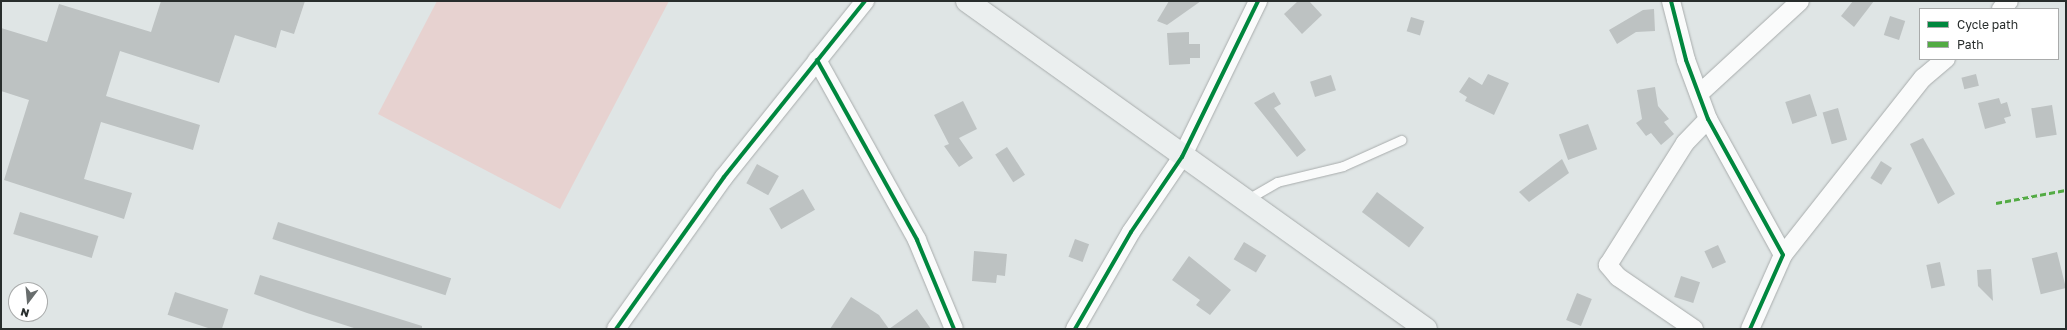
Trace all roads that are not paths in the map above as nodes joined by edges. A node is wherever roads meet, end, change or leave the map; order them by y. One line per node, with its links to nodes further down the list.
1 (865, 1): 6 (street)
2 (1258, 1): 11 (street)
3 (1671, 1): 8 (street)
4 (1800, 1): 8 (street)
5 (970, 2): 11 (main road)
6 (817, 60): 14 (street); 15 (street)
7 (1945, 60): 13 (street)
8 (1699, 94): 9 (street)
9 (1708, 119): 13 (street); 18 (street)
10 (1401, 140): 12 (lane)
11 (1182, 157): 12 (main road); 16 (street)
12 (1244, 200): 17 (main road)
13 (1783, 255): 19 (street)
14 (616, 329)
15 (954, 329)
16 (1075, 329)
17 (1426, 329)
18 (1694, 329)
19 (1750, 329)

